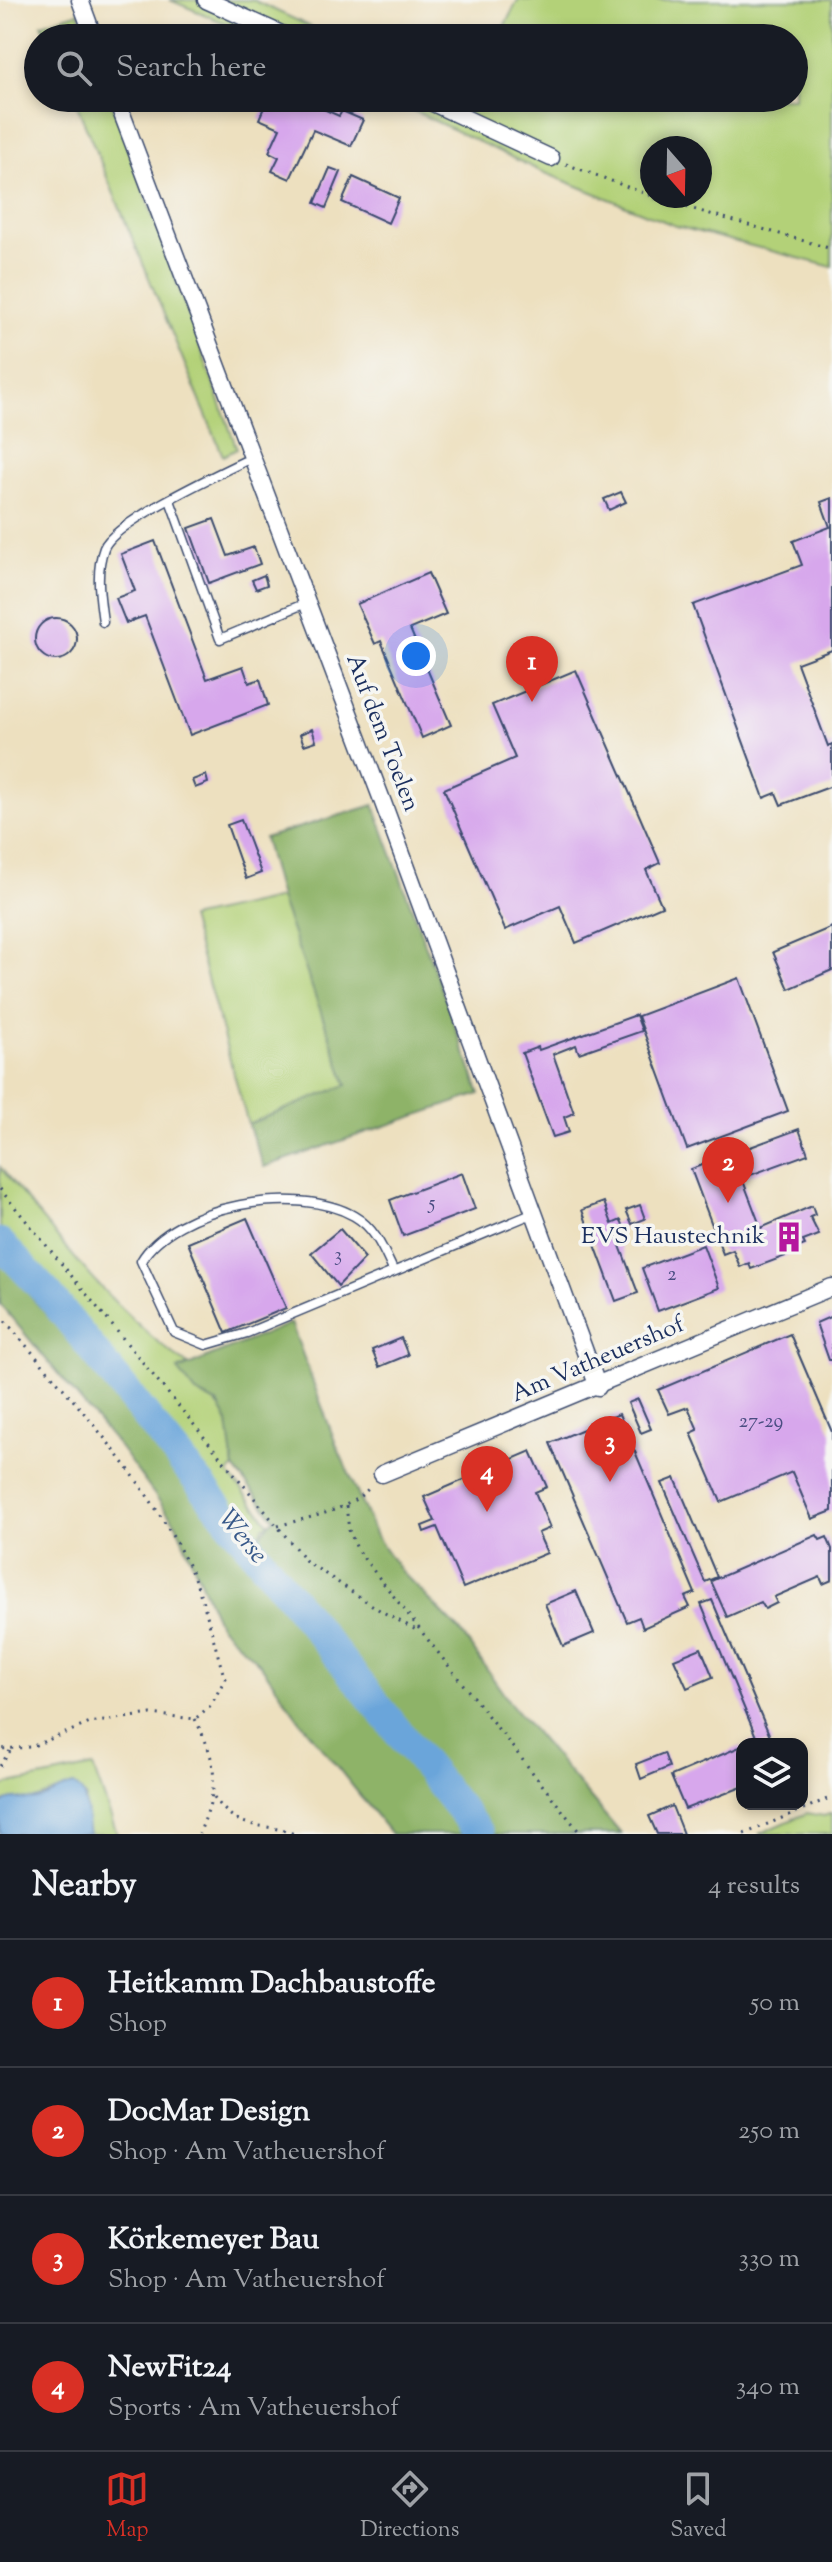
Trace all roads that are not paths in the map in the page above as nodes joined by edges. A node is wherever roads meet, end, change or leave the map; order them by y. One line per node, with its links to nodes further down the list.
1 (80, 0): 3 (street)
2 (206, 0): 4 (street)
3 (89, 24)
4 (259, 24)
5 (121, 112): 8 (street, Auf dem Toelen)
6 (452, 112): 7 (street)
7 (551, 158)
8 (251, 458): 9 (lane); 10 (street, Auf dem Toelen)
9 (170, 500): 10 (lane); 11 (lane)
10 (306, 603): 12 (street, Auf dem Toelen)
11 (103, 622)
12 (534, 1213): 13 (lane); 15 (street, Auf dem Toelen)
13 (393, 1270): 13 (lane)
14 (832, 1287): 15 (street, Am Vatheuershof)
15 (598, 1387): 16 (street, Am Vatheuershof)
16 (382, 1474)

